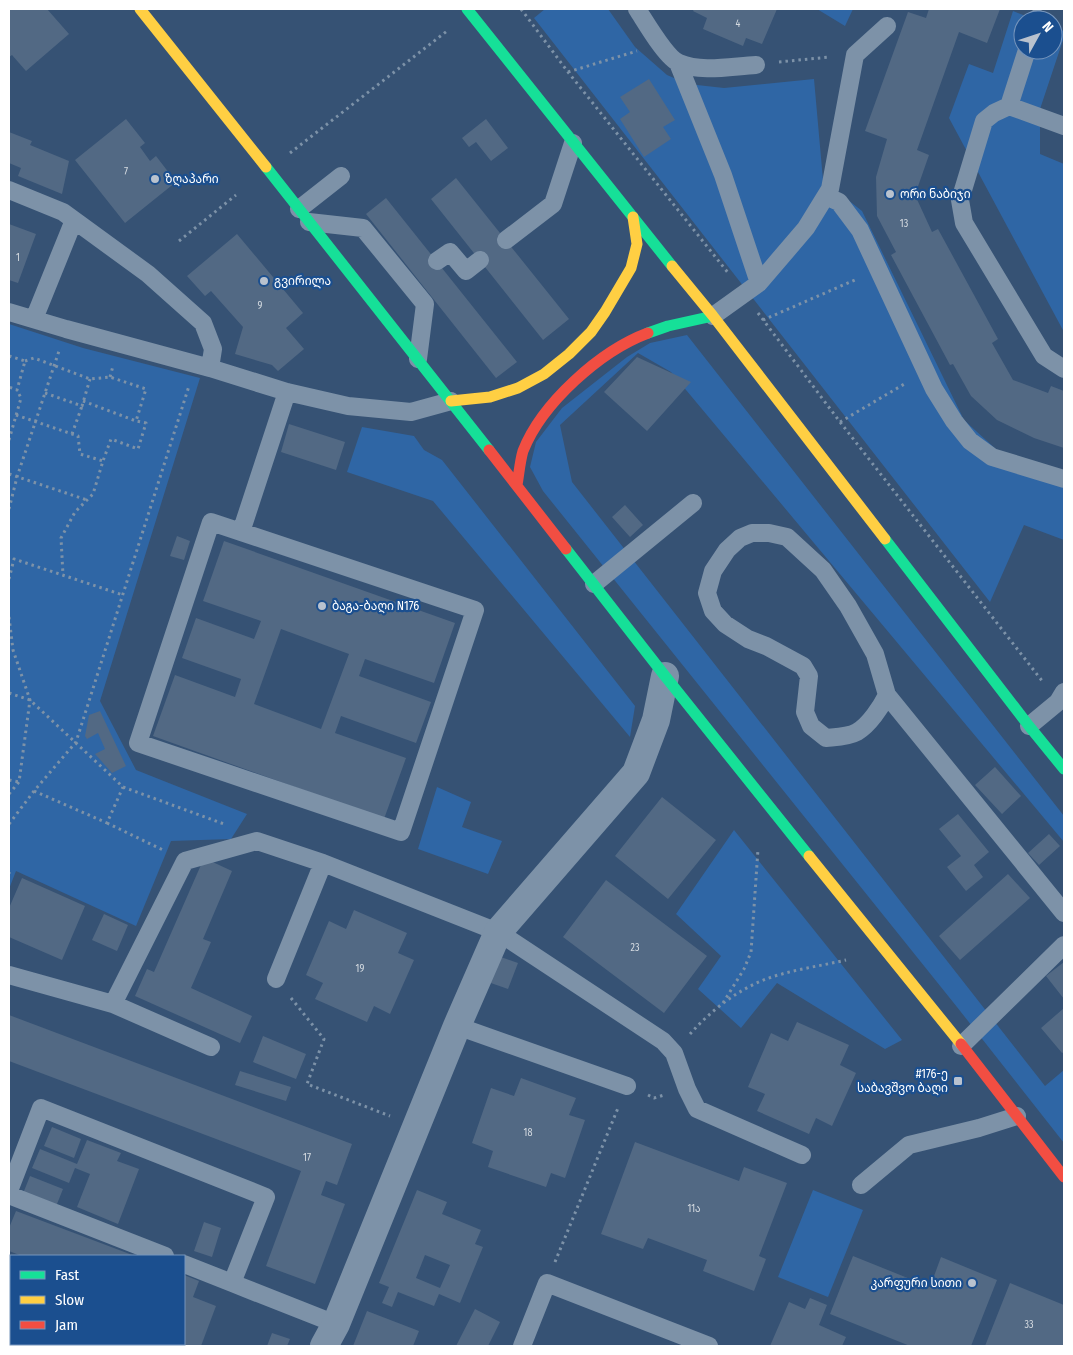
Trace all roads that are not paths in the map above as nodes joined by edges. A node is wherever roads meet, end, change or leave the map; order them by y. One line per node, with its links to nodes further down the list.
1 (140, 9): 14 (main road)
2 (467, 9): 10 (main road)
3 (637, 9): 6 (lane)
4 (887, 26): 13 (lane)
5 (1024, 60): 8 (lane)
6 (678, 63): 7 (lane); 20 (lane)
7 (756, 64)
8 (1009, 106): 9 (lane); 26 (lane)
9 (1064, 126)
10 (572, 144): 15 (main road); 17 (lane)
11 (341, 176): 14 (lane)
12 (9, 190): 16 (lane)
13 (826, 196): 20 (lane); 29 (lane)
14 (304, 216): 24 (main road); 24 (lane)
15 (632, 216): 22 (main road); 28 (main road)
16 (74, 220): 23 (lane); 25 (lane)
17 (506, 240)
18 (480, 260): 19 (lane)
19 (437, 261)
20 (759, 283): 22 (lane)
21 (9, 312): 23 (lane)
22 (713, 316): 30 (main road); 37 (main road)
23 (34, 320): 25 (lane)
24 (418, 359): 28 (main road)
25 (203, 366): 27 (lane)
26 (1064, 369)
27 (287, 392): 28 (lane); 32 (lane)
28 (451, 401): 30 (main road)
29 (1064, 479)
30 (517, 485): 33 (main road)
31 (693, 503): 33 (lane)
32 (241, 532): 32 (lane)
33 (594, 584): 34 (main road)
34 (665, 676): 41 (street); 47 (main road)
35 (887, 695): 35 (lane); 40 (lane)
36 (1061, 697): 37 (lane)
37 (1028, 726): 38 (main road)
38 (1064, 770)
39 (323, 863): 41 (lane); 44 (lane); 45 (lane)
40 (1064, 913)
41 (498, 932): 46 (street); 51 (lane)
42 (1064, 945): 47 (lane)
43 (9, 975): 45 (lane)
44 (276, 979)
45 (113, 1004): 48 (lane)
46 (457, 1026): 49 (lane); 58 (street)
47 (961, 1046): 50 (main road)
48 (211, 1047)
49 (627, 1086)
50 (1017, 1116): 52 (main road); 53 (lane)
51 (802, 1155)
52 (1064, 1177)
53 (861, 1185)
54 (9, 1193): 55 (lane); 57 (lane)
55 (163, 1255)
56 (185, 1264): 57 (lane)
57 (232, 1283): 58 (lane)
58 (330, 1335)
59 (703, 1345): 60 (lane)
60 (522, 1346)

